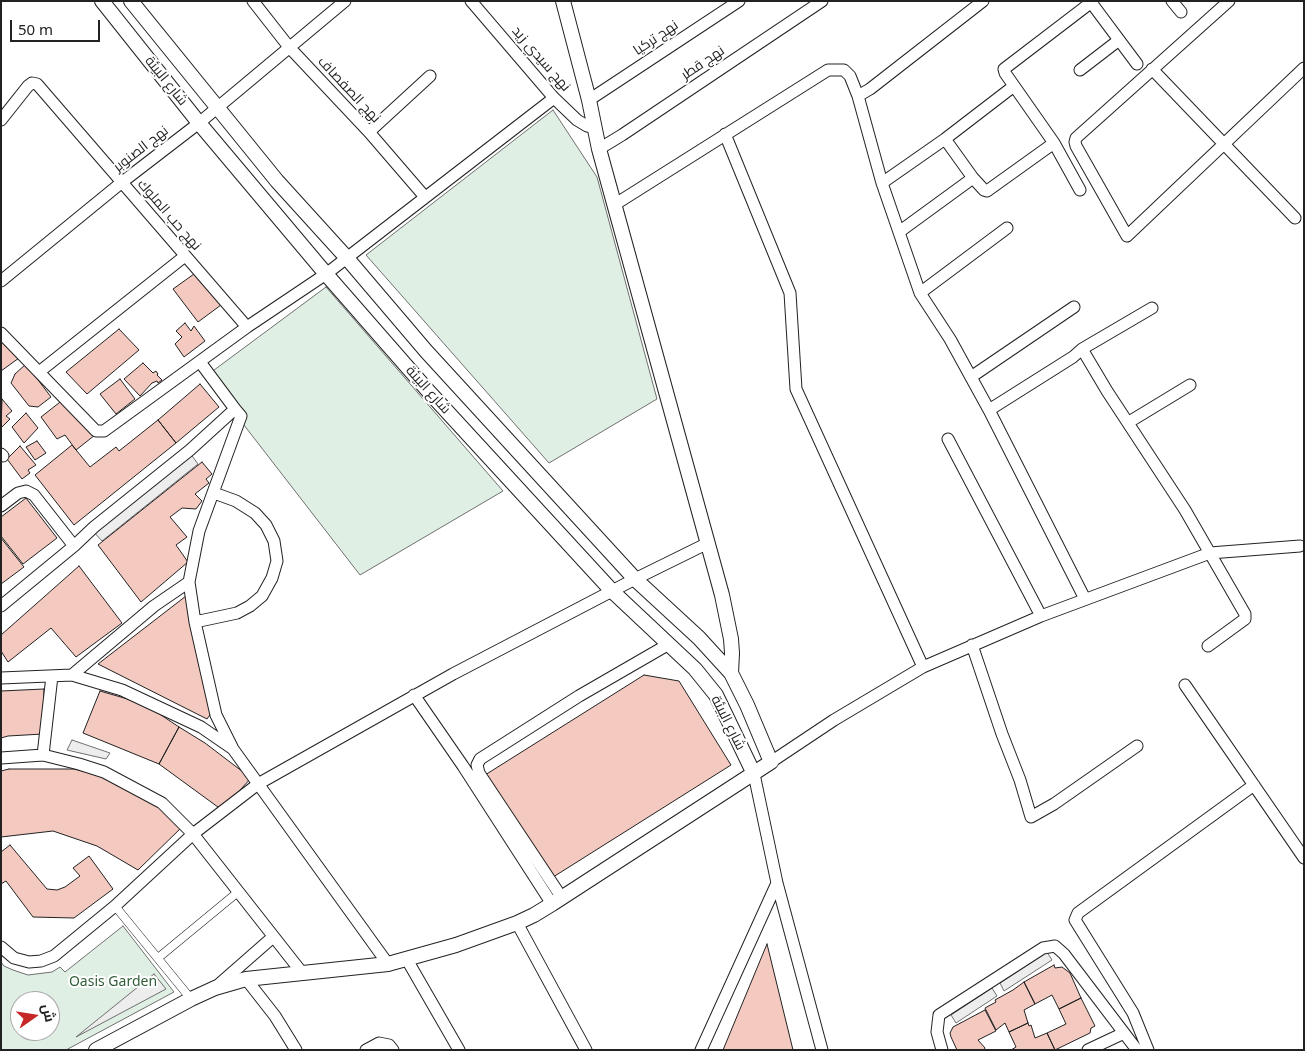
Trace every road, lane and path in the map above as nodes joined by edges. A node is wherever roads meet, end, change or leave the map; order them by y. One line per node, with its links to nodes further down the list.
1 (102, 1): 27 (street, شارع البيئة)
2 (131, 1): 25 (street, شارع البيئة)
3 (254, 1): 15 (street, نهج الصفصاف)
4 (344, 1): 15 (street, نهج الصنوبر)
5 (471, 1): 23 (street, نهج سيدي زيد)
6 (564, 1): 24 (street)
7 (739, 1): 24 (street, نهج تركيا)
8 (822, 1): 34 (street, نهج قطر)
9 (983, 1): 22 (street)
10 (1172, 1): 13 (street)
11 (1229, 1): 18 (street)
12 (1092, 2): 14 (street); 21 (street)
13 (1181, 12)
14 (1119, 40): 16 (street); 19 (street)
15 (289, 47): 25 (street, نهج الصنوبر); 29 (street, نهج الصفصاف)
16 (1137, 64)
17 (1304, 68): 33 (street)
18 (1152, 69): 33 (street); 33 (street)
19 (1080, 70)
20 (430, 76): 29 (street)
21 (1014, 86): 31 (street); 32 (street)
22 (858, 96): 30 (street); 37 (street)
23 (554, 98): 28 (street, نهج سيدي زيد); 39 (street)
24 (589, 100): 28 (street)
25 (216, 108): 27 (street, نهج الصنوبر); 45 (street, شارع البيئة)
26 (1, 120): 36 (street, نهج حب الملوك)
27 (199, 123): 36 (street, نهج الصنوبر); 46 (street, شارع البيئة)
28 (594, 128): 34 (street)
29 (369, 132): 39 (street, نهج الصفصاف)
30 (725, 134): 40 (street); 78 (street)
31 (945, 139): 35 (street); 37 (street)
32 (1054, 143): 35 (street); 38 (street)
33 (1224, 145): 41 (street)
34 (599, 149): 40 (street)
35 (973, 178): 43 (street)
36 (121, 183): 44 (street, نهج حب الملوك); 47 (street, نهج الصنوبر)
37 (882, 183): 43 (street)
38 (1080, 190)
39 (425, 197): 45 (street)
40 (614, 205): 64 (street)
41 (1296, 218)
42 (1007, 228): 48 (street)
43 (898, 232): 48 (street)
44 (185, 256): 51 (street, نهج حب الملوك); 55 (street)
45 (346, 257): 46 (street); 68 (street, شارع البيئة)
46 (326, 274): 51 (street); 70 (street, شارع البيئة)
47 (1, 281)
48 (920, 294): 56 (street)
49 (1074, 307): 56 (street)
50 (1152, 308): 53 (street)
51 (247, 326): 54 (street)
52 (1, 333): 55 (street)
53 (1082, 349): 59 (street); 60 (street)
54 (200, 362): 55 (street); 58 (street)
55 (39, 372)
56 (971, 377): 59 (street)
57 (1190, 385): 60 (street)
58 (235, 409): 62 (street); 65 (street)
59 (989, 410): 71 (street)
60 (1129, 422): 67 (street)
61 (948, 439): 73 (street)
62 (214, 493): 69 (street); 74 (street)
63 (1, 506): 65 (street)
64 (708, 544): 68 (street); 79 (street)
65 (74, 546): 72 (street)
66 (1300, 546): 67 (street)
67 (1210, 553): 71 (street); 77 (street)
68 (635, 579): 70 (street); 79 (street, شارع البيئة)
69 (189, 582): 74 (street); 80 (street)
70 (612, 591): 75 (street, شارع البيئة); 84 (street)
71 (1085, 599): 73 (street)
72 (1, 606)
73 (1041, 616): 76 (street)
74 (195, 622): 86 (street)
75 (669, 644): 90 (street, شارع البيئة); 97 (street)
76 (972, 645): 78 (street); 85 (street)
77 (1208, 646)
78 (923, 667): 89 (street)
79 (731, 673): 89 (street, شارع البيئة)
80 (72, 675): 81 (street); 86 (street)
81 (52, 676): 82 (street); 87 (street)
82 (1, 678)
83 (1184, 685): 92 (street)
84 (414, 695): 91 (street); 97 (street)
85 (1137, 746)
86 (233, 749): 91 (street)
87 (43, 755): 88 (street); 93 (street)
88 (1, 758)
89 (771, 762): 90 (street)
90 (754, 774): 95 (street); 97 (street)
91 (258, 784): 93 (street); 104 (street)
92 (1254, 785): 94 (street); 121 (street)
93 (193, 834): 96 (street); 98 (street)
94 (1304, 858)
95 (777, 883): 116 (street); 117 (street)
96 (238, 892): 100 (street); 102 (street)
97 (557, 901): 99 (street)
98 (115, 906): 101 (street); 102 (street)
99 (517, 923): 103 (street); 115 (street)
100 (273, 937): 105 (street); 107 (street)
101 (1, 947)
102 (158, 958): 108 (street)
103 (406, 958): 104 (street); 114 (street)
104 (388, 964): 105 (street)
105 (303, 974): 106 (street)
106 (246, 979): 107 (street); 111 (street)
107 (215, 988): 108 (street)
108 (191, 998): 110 (street)
109 (1124, 1033): 118 (street); 119 (street); 120 (street)
110 (96, 1050)
111 (296, 1050)
112 (366, 1050): 113 (street)
113 (392, 1050)
114 (459, 1050)
115 (586, 1050)
116 (701, 1050)
117 (822, 1050)
118 (942, 1050)
119 (1088, 1050)
120 (1137, 1050)
121 (1148, 1050)

